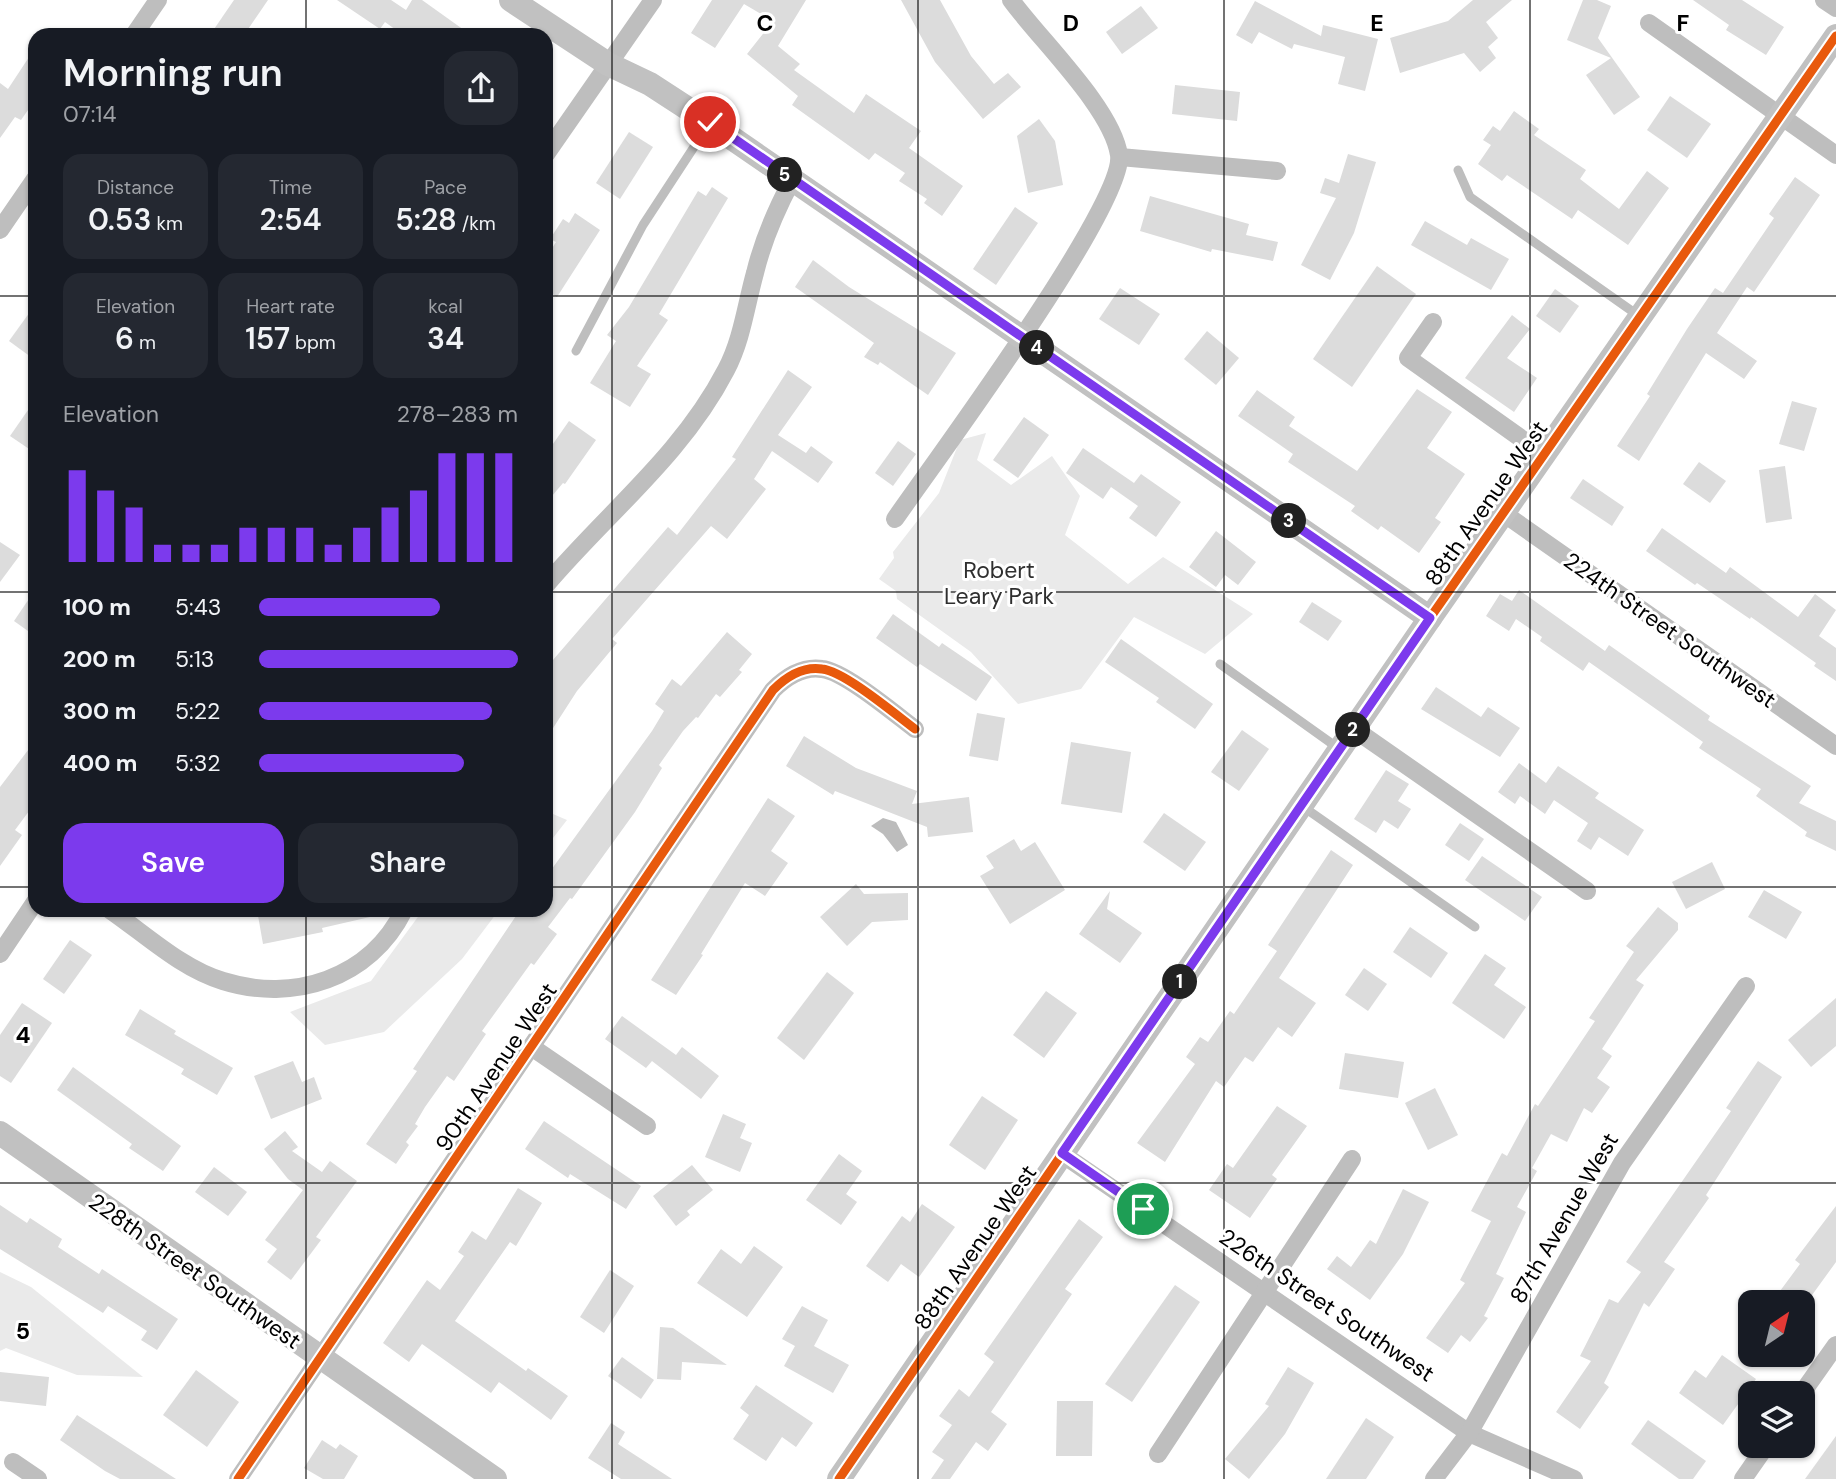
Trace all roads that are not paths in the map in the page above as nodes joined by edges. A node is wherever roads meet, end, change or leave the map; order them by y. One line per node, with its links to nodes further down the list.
1 (158, 0): 8 (street)
2 (511, 0): 10 (street)
3 (653, 0): 10 (street)
4 (1011, 0): 15 (street)
5 (1824, 0): 6 (street)
6 (1836, 8)
7 (1649, 23): 11 (street)
8 (139, 28)
9 (1836, 36): 11 (street, 88th Avenue West)
10 (608, 64): 12 (street); 13 (street)
11 (1781, 116): 14 (street); 21 (street, 88th Avenue West)
12 (710, 122): 18 (street); 24 (lane)
13 (553, 144)
14 (1836, 155)
15 (1120, 158): 17 (street); 23 (street)
16 (1458, 170): 21 (lane)
17 (1278, 171)
18 (792, 180): 23 (street); 28 (street)
19 (28, 189): 20 (street)
20 (0, 230)
21 (1640, 316): 25 (street, 88th Avenue West)
22 (1433, 322): 25 (street)
23 (1020, 337): 27 (street); 29 (street)
24 (576, 351)
25 (1543, 454): 26 (street, 88th Avenue West)
26 (1503, 513): 29 (street, 88th Avenue West); 33 (street, 224th Street Southwest)
27 (895, 519)
28 (553, 577)
29 (1430, 618): 32 (street, 88th Avenue West)
30 (1220, 664): 34 (lane)
31 (915, 729): 43 (street, 90th Avenue West)
32 (1354, 729): 34 (street, 88th Avenue West); 36 (street)
33 (1836, 746)
34 (1339, 749): 35 (street, 88th Avenue West)
35 (1301, 805): 40 (lane); 46 (street, 88th Avenue West)
36 (1587, 891)
37 (28, 912): 41 (street)
38 (120, 917): 39 (street)
39 (399, 917)
40 (1475, 927)
41 (0, 954)
42 (1746, 986): 52 (street, 87th Avenue West)
43 (533, 1048): 44 (street); 50 (street, 90th Avenue West)
44 (647, 1126)
45 (0, 1133): 50 (street, 228th Street Southwest)
46 (1062, 1153): 48 (street, 226th Street Southwest); 56 (street, 88th Avenue West)
47 (1352, 1159): 48 (street)
48 (1265, 1292): 52 (street, 226th Street Southwest); 53 (street)
49 (1836, 1345): 51 (street)
50 (321, 1358): 58 (street, 90th Avenue West); 59 (street, 228th Street Southwest)
51 (1810, 1381)
52 (1469, 1433): 60 (street, 87th Avenue West); 61 (street, 226th Street Southwest)
53 (1158, 1454)
54 (1758, 1458): 62 (street)
55 (13, 1462): 57 (street)
56 (846, 1477)
57 (38, 1479)
58 (238, 1479)
59 (495, 1479)
60 (1434, 1479)
61 (1574, 1479)
62 (1743, 1479)

